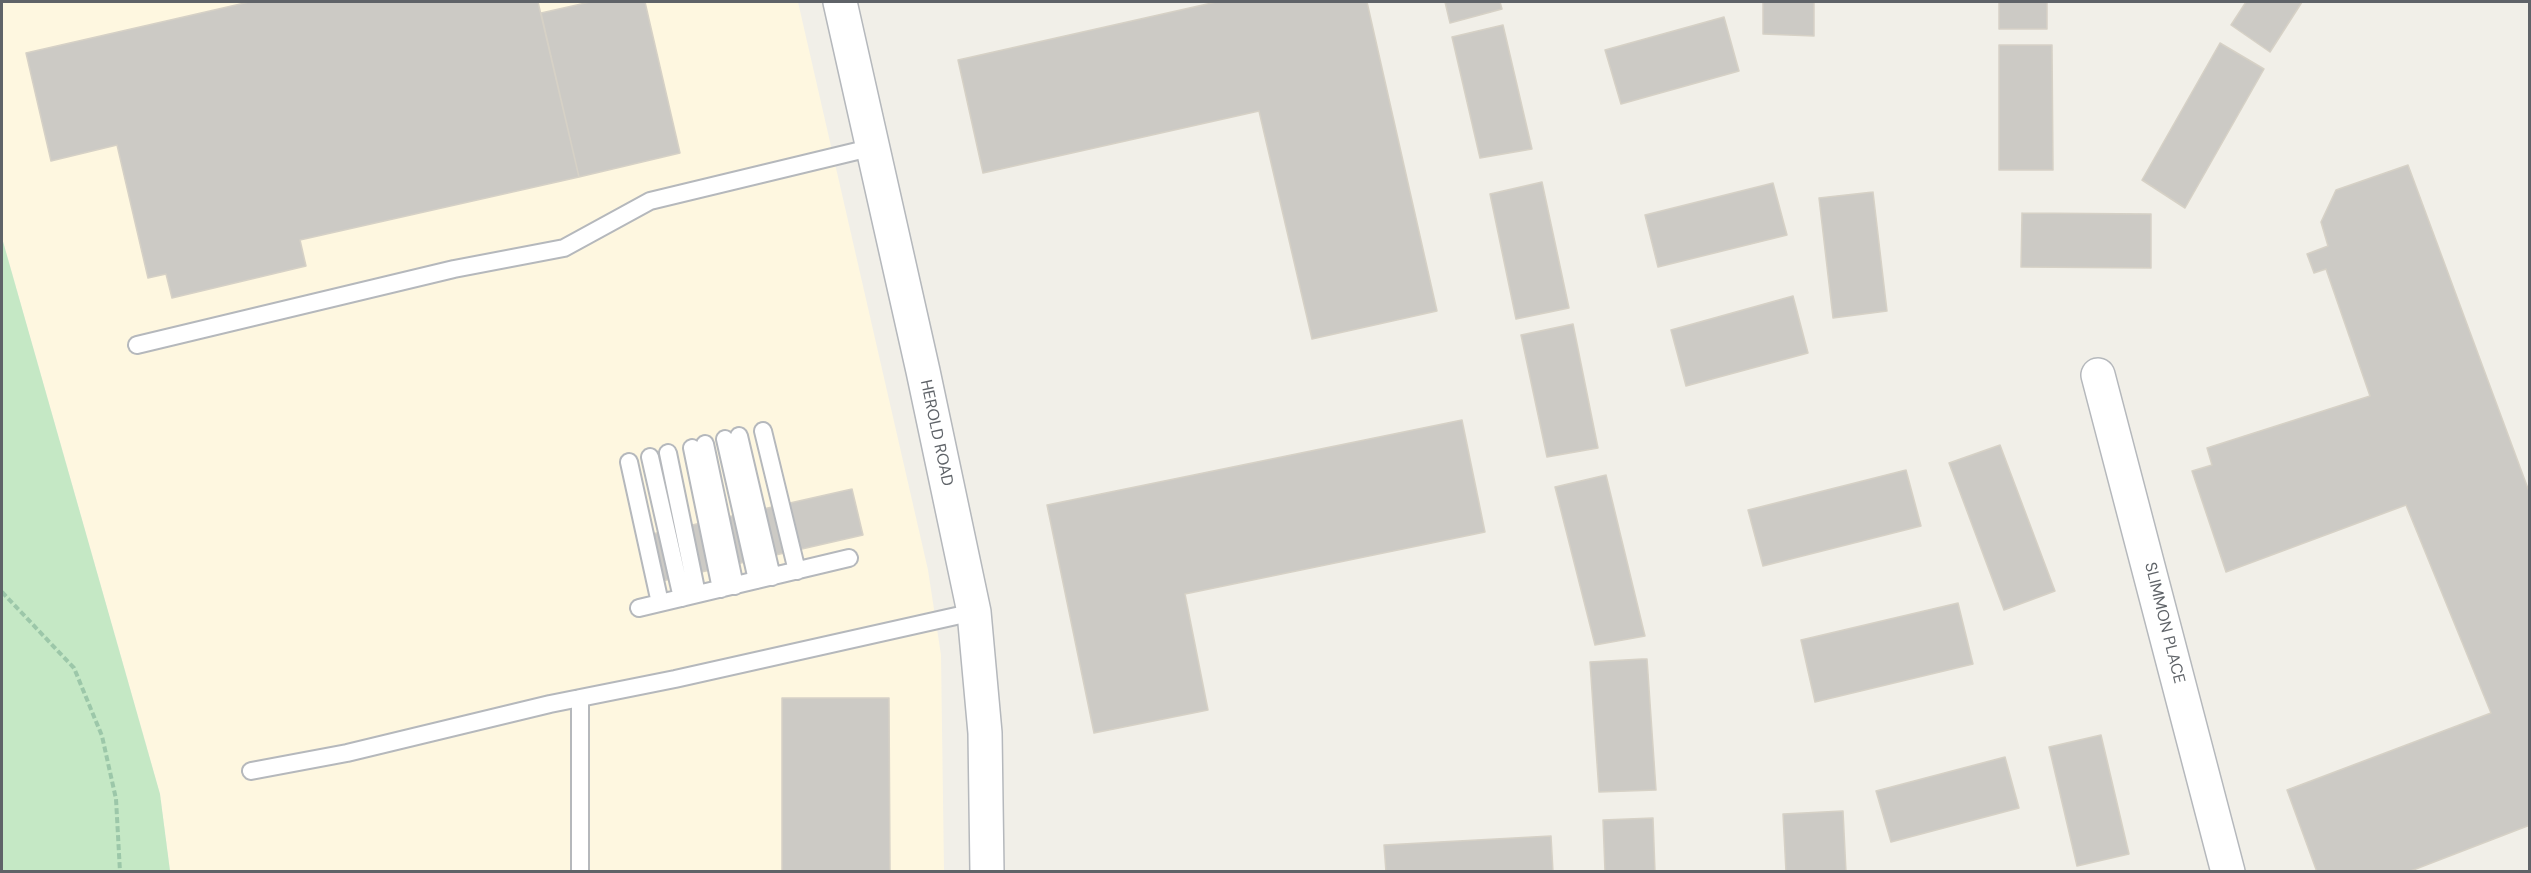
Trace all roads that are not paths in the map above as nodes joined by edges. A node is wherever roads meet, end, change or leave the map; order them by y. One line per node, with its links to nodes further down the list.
1 (840, 2): 2 (street, HEROLD ROAD)
2 (874, 147): 3 (lane); 18 (street, HEROLD ROAD)
3 (137, 345)
4 (2098, 375): 23 (street, SLIMMON PLACE)
5 (763, 431): 12 (lane)
6 (732, 438): 13 (lane)
7 (698, 446): 14 (lane)
8 (668, 453): 15 (lane)
9 (650, 457): 15 (lane)
10 (629, 462): 16 (lane)
11 (849, 558): 12 (lane)
12 (797, 571): 13 (lane)
13 (765, 578): 14 (lane)
14 (728, 587): 15 (lane)
15 (690, 596): 16 (lane)
16 (660, 603): 17 (lane)
17 (639, 608)
18 (974, 612): 19 (lane); 22 (street, HEROLD ROAD)
19 (580, 698): 20 (lane); 21 (lane)
20 (251, 771)
21 (580, 872)
22 (987, 872)
23 (2228, 872)

